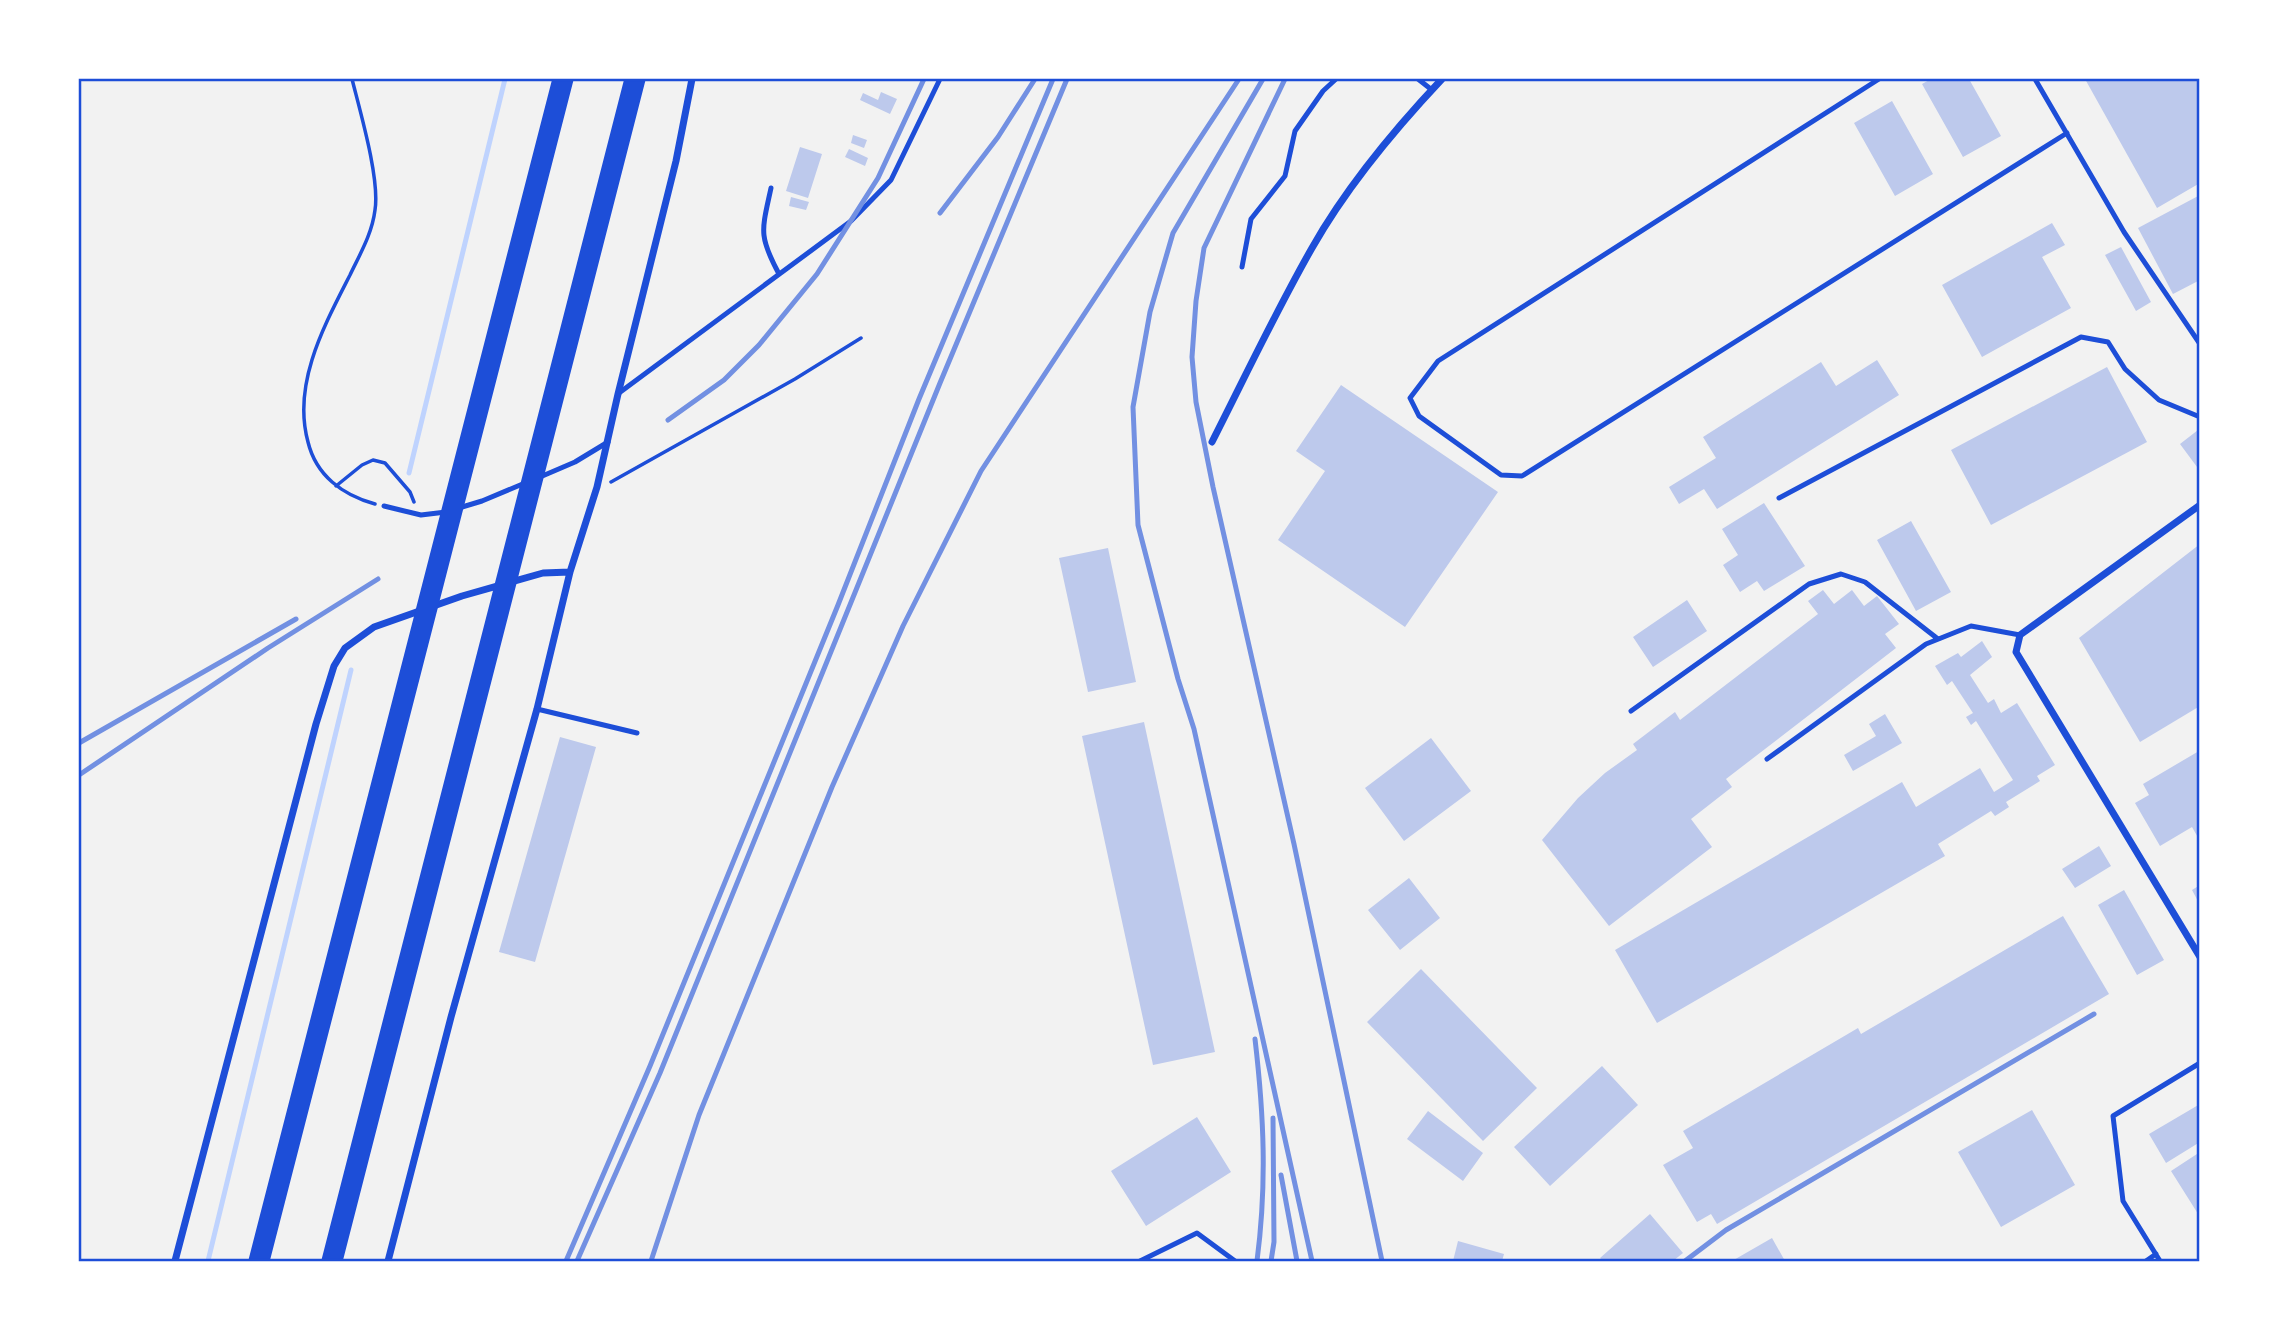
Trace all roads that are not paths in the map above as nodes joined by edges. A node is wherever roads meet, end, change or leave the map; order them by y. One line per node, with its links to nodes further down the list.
1 (563, 79): 34 (highway)
2 (635, 79): 35 (highway)
3 (692, 79): 16 (street)
4 (940, 79): 14 (lane)
5 (1336, 79): 13 (lane)
6 (1418, 79): 10 (lane)
7 (1442, 79): 10 (street)
8 (1878, 79): 11 (lane)
9 (2035, 79): 11 (lane)
10 (1432, 90): 19 (street)
11 (2067, 133): 15 (lane)
12 (771, 188): 14 (lane)
13 (1242, 267)
14 (779, 274): 16 (lane)
15 (2200, 344)
16 (618, 394): 18 (street)
17 (2200, 417): 20 (lane)
18 (608, 442): 22 (lane); 23 (street)
19 (1212, 442)
20 (1779, 498)
21 (2200, 505): 24 (street)
22 (384, 506)
23 (570, 572): 26 (street); 33 (street)
24 (2020, 635): 25 (lane); 30 (street)
25 (1938, 639): 27 (lane); 29 (lane)
26 (537, 709): 28 (lane); 36 (street)
27 (1631, 711)
28 (637, 733)
29 (1767, 759)
30 (2200, 957)
31 (2200, 1063): 32 (lane)
32 (2156, 1254): 39 (lane); 40 (lane)
33 (174, 1261)
34 (259, 1261)
35 (332, 1261)
36 (388, 1261)
37 (1140, 1261): 38 (lane)
38 (1235, 1261)
39 (2146, 1261)
40 (2161, 1261)

